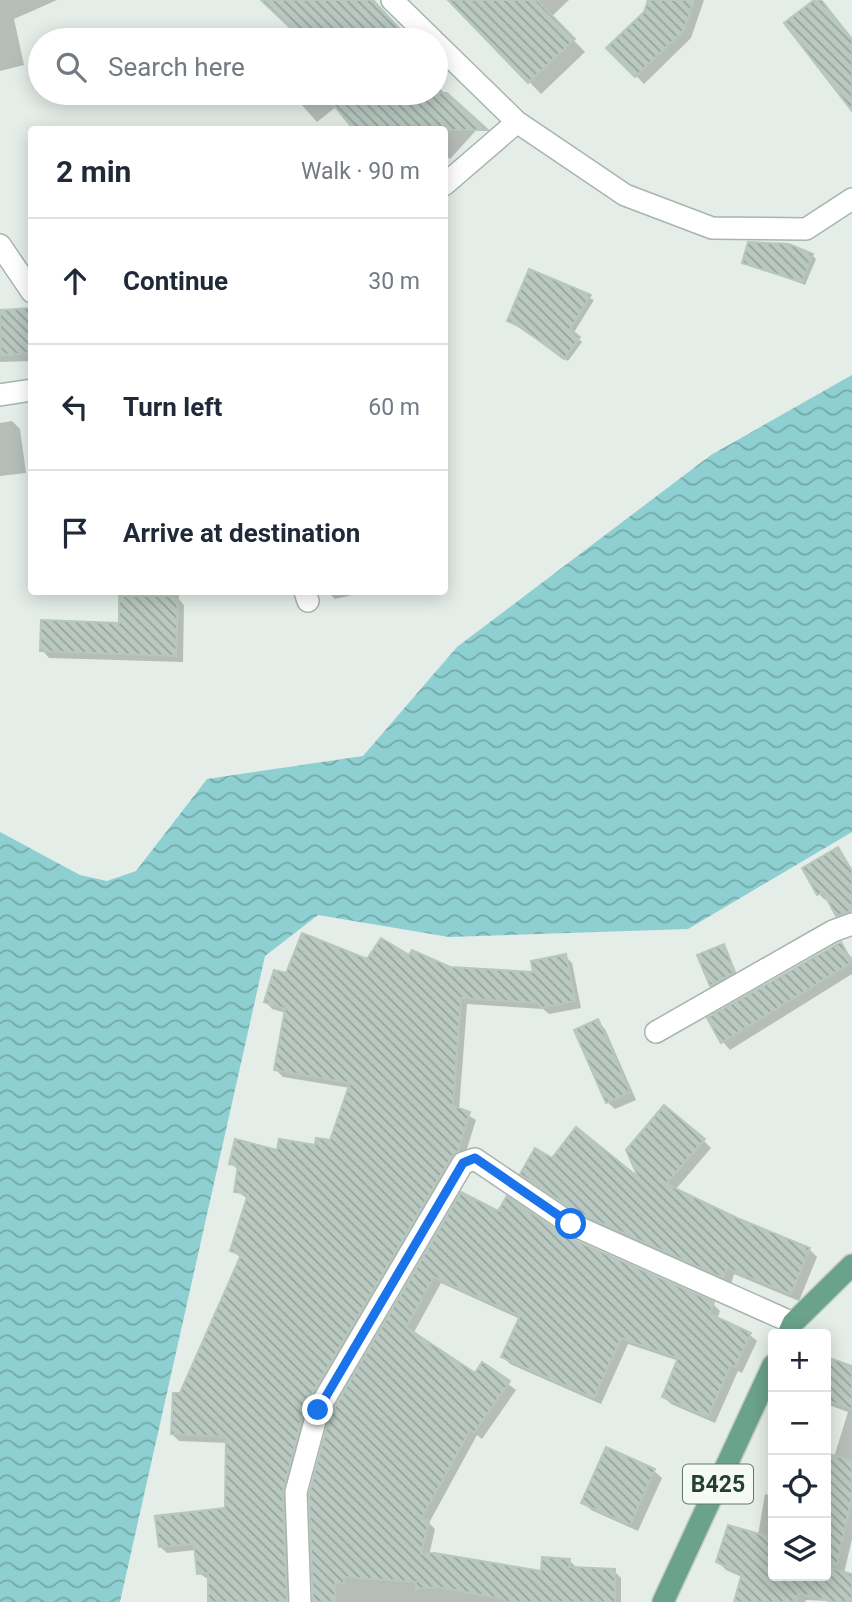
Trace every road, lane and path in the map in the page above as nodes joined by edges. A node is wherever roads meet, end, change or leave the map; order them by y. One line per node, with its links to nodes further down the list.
1 (392, 0): 2 (street)
2 (420, 28)
3 (448, 55): 4 (street)
4 (517, 122): 5 (street); 6 (street)
5 (448, 182)
6 (852, 199)
7 (0, 245): 8 (street)
8 (28, 286)
9 (28, 391): 10 (street)
10 (0, 395)
11 (852, 924): 12 (street)
12 (656, 1032)
13 (852, 1265): 14 (main road)
14 (790, 1329): 16 (street)
15 (768, 1376): 17 (main road, B425)
16 (300, 1602)
17 (663, 1602)

